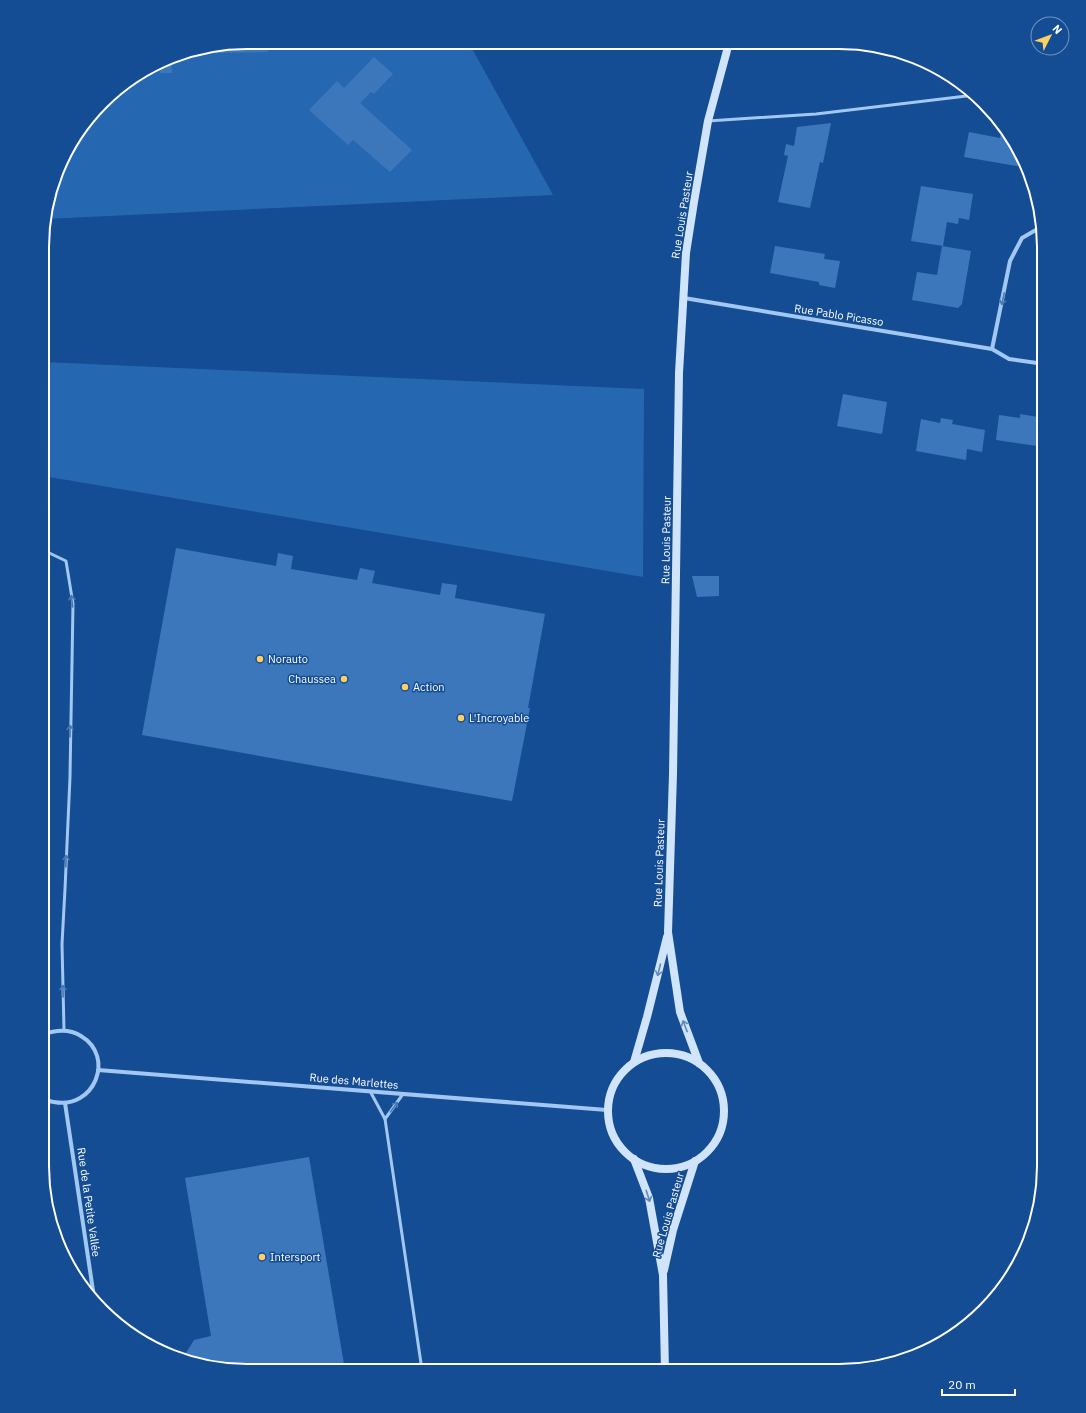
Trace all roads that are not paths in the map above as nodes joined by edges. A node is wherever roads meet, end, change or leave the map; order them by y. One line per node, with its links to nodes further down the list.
1 (727, 49): 3 (main road, Rue Louis Pasteur)
2 (967, 96): 3 (lane)
3 (708, 122): 5 (main road, Rue Louis Pasteur)
4 (1036, 230): 6 (street, one-way to 6)
5 (683, 298): 6 (street, Rue Pablo Picasso); 9 (main road, Rue Louis Pasteur)
6 (992, 349): 7 (street, Rue Pablo Picasso)
7 (1037, 363)
8 (49, 553): 10 (lane, one-way to 8)
9 (668, 932): 12 (main road, Rue Louis Pasteur, one-way to 12); 13 (main road, Rue Louis Pasteur, one-way to 9)
10 (64, 1030): 11 (street); 14 (street)
11 (49, 1032)
12 (634, 1062): 13 (main road); 19 (main road)
13 (699, 1063): 22 (main road)
14 (98, 1070): 15 (street, Rue des Marlettes); 18 (street)
15 (370, 1092): 16 (street, Rue des Marlettes); 20 (lane)
16 (403, 1094): 19 (street, Rue des Marlettes); 20 (lane, one-way to 16)
17 (49, 1101): 18 (street)
18 (65, 1103): 24 (street, Rue de la Petite Vallée)
19 (608, 1110): 21 (main road)
20 (385, 1119): 25 (lane)
21 (634, 1159): 22 (main road); 23 (main road, Rue Louis Pasteur, one-way to 23)
22 (696, 1161): 23 (main road, Rue Louis Pasteur)
23 (663, 1275): 26 (main road, Rue Louis Pasteur)
24 (94, 1292)
25 (421, 1364)
26 (665, 1364)

